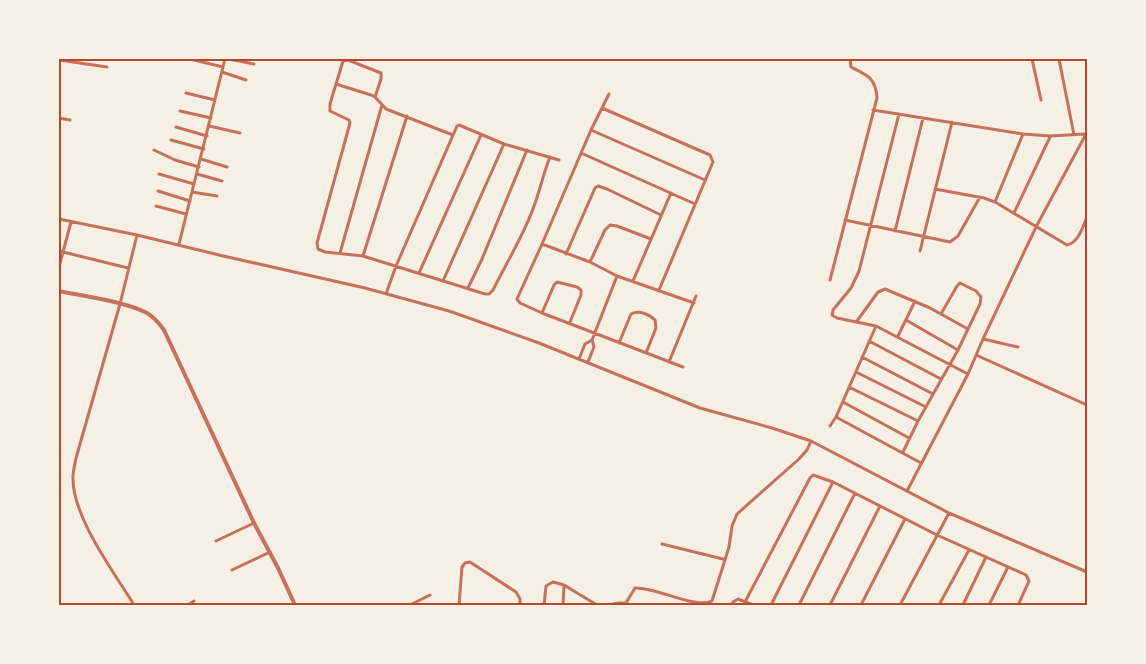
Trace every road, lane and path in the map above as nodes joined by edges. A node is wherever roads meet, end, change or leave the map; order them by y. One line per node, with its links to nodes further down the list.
1 (190, 59): 9 (street)
2 (225, 59): 9 (street)
3 (230, 59): 8 (street)
4 (850, 59): 22 (street)
5 (1032, 59): 18 (street)
6 (1059, 59): 38 (street)
7 (59, 60): 10 (street)
8 (254, 64)
9 (223, 67): 11 (street)
10 (107, 68)
11 (222, 72): 12 (street); 17 (street)
12 (246, 80)
13 (336, 84): 16 (street); 16 (street); 84 (street)
14 (186, 93): 17 (street)
15 (609, 94): 20 (street)
16 (375, 97): 19 (street)
17 (215, 100): 26 (street)
18 (1041, 100)
19 (382, 105): 24 (street); 84 (street)
20 (602, 108): 32 (street); 54 (street)
21 (180, 110): 26 (street)
22 (873, 110): 23 (street); 72 (street)
23 (899, 114): 27 (street); 74 (street)
24 (407, 116): 36 (street); 86 (street)
25 (59, 118): 28 (street)
26 (210, 118): 30 (street)
27 (923, 118): 29 (street); 76 (street)
28 (70, 120)
29 (952, 122): 34 (street); 57 (street)
30 (209, 126): 33 (street); 39 (street)
31 (176, 127): 39 (street)
32 (591, 130): 46 (street); 54 (street)
33 (240, 133)
34 (1023, 134): 40 (street); 64 (street)
35 (1087, 134): 38 (street); 75 (street)
36 (453, 135): 37 (street); 88 (street)
37 (481, 135): 42 (street); 91 (street)
38 (1074, 135): 40 (street)
39 (206, 136): 43 (street)
40 (1050, 136): 67 (street)
41 (171, 140): 43 (street)
42 (504, 144): 45 (street); 94 (street)
43 (204, 149): 48 (street)
44 (154, 150): 50 (street)
45 (527, 150): 47 (street); 96 (street)
46 (581, 152): 60 (street); 81 (street)
47 (550, 157): 49 (street); 96 (street)
48 (201, 159): 50 (street); 51 (street)
49 (559, 160)
50 (199, 167): 53 (street)
51 (227, 167)
52 (159, 174): 56 (street)
53 (197, 174): 55 (street); 56 (street)
54 (705, 180): 65 (street)
55 (222, 181)
56 (194, 184): 59 (street)
57 (935, 189): 62 (street); 78 (street)
58 (158, 191): 63 (street)
59 (192, 192): 61 (street); 63 (street)
60 (671, 193): 65 (street); 69 (street)
61 (217, 196)
62 (980, 197): 64 (street); 78 (street)
63 (190, 201): 68 (street)
64 (995, 202): 67 (street)
65 (695, 204): 97 (street)
66 (156, 206): 68 (street)
67 (1014, 213): 75 (street)
68 (186, 214): 80 (street)
69 (660, 215): 79 (street); 85 (street)
70 (1087, 217): 75 (street)
71 (59, 219): 73 (street)
72 (845, 220): 74 (street); 93 (street)
73 (71, 222): 77 (street); 83 (street)
74 (871, 226): 76 (street); 107 (street)
75 (1036, 227): 113 (street)
76 (895, 231): 78 (street)
77 (137, 235): 80 (street); 90 (street)
78 (923, 237): 82 (street)
79 (651, 239): 87 (street); 95 (street)
80 (179, 244): 99 (street)
81 (542, 244): 85 (street); 104 (street)
82 (920, 251)
83 (60, 252): 89 (street); 90 (street)
84 (340, 253): 86 (street)
85 (566, 254): 87 (street)
86 (363, 256): 88 (street)
87 (590, 262): 92 (street)
88 (396, 266): 91 (street); 99 (street)
89 (59, 268)
90 (128, 268): 103 (street)
91 (420, 273): 94 (street)
92 (617, 276): 95 (street); 111 (street)
93 (830, 280)
94 (443, 281): 96 (street)
95 (633, 281): 97 (street)
96 (468, 288)
97 (659, 290): 102 (street)
98 (59, 291): 103 (street)
99 (386, 294): 122 (street)
100 (696, 296): 102 (street)
101 (915, 301): 105 (street); 106 (street); 107 (street)
102 (694, 303): 124 (street)
103 (120, 304): 148 (street); 163 (street)
104 (542, 313): 108 (street); 108 (street)
105 (940, 314): 110 (street); 110 (street)
106 (906, 320): 112 (street); 118 (street)
107 (857, 321): 109 (street)
108 (570, 322): 111 (street)
109 (876, 326): 112 (street); 115 (street)
110 (968, 329): 118 (street)
111 (594, 334): 114 (street); 116 (street)
112 (898, 336): 125 (street)
113 (983, 339): 117 (street); 120 (street)
114 (592, 340): 122 (street); 123 (street)
115 (869, 341): 121 (street); 129 (street)
116 (618, 343): 119 (street); 119 (street)
117 (1018, 346)
118 (958, 350): 125 (street)
119 (646, 353): 124 (street)
120 (976, 354): 128 (street); 133 (street)
121 (862, 357): 127 (street); 131 (street)
122 (579, 359): 123 (street)
123 (588, 362): 139 (street)
124 (669, 362): 126 (street)
125 (949, 364): 128 (street); 129 (street)
126 (683, 367)
127 (856, 372): 130 (street); 134 (street)
128 (968, 374): 141 (street)
129 (941, 379): 131 (street)
130 (849, 387): 132 (street); 136 (street)
131 (933, 394): 134 (street)
132 (843, 402): 135 (street); 138 (street)
133 (1087, 405)
134 (926, 407): 136 (street)
135 (836, 417): 137 (street); 140 (street)
136 (918, 421): 138 (street)
137 (830, 426)
138 (909, 438): 140 (street)
139 (811, 441): 143 (street); 155 (street)
140 (903, 452): 141 (street)
141 (921, 463): 143 (street)
142 (833, 482): 144 (street); 162 (street); 175 (street)
143 (907, 492): 146 (street)
144 (855, 493): 145 (street); 176 (street)
145 (880, 506): 147 (street); 177 (street)
146 (949, 513): 149 (street); 158 (street)
147 (905, 519): 149 (street); 178 (street)
148 (254, 522): 150 (street); 153 (street)
149 (937, 535): 152 (street); 179 (street)
150 (216, 540)
151 (662, 544): 155 (street)
152 (969, 550): 154 (street); 180 (street)
153 (270, 552): 157 (street); 165 (street)
154 (986, 558): 156 (street); 181 (street)
155 (724, 559): 172 (street)
156 (1008, 567): 182 (street); 183 (street)
157 (232, 570)
158 (1087, 572)
159 (564, 585): 169 (street); 170 (street); 171 (street)
160 (430, 594): 166 (street)
161 (194, 601): 164 (street)
162 (745, 602): 173 (street); 174 (street)
163 (134, 605)
164 (188, 605)
165 (294, 605)
166 (410, 605)
167 (459, 605): 168 (street)
168 (520, 605)
169 (544, 605)
170 (563, 605)
171 (595, 605)
172 (609, 605)
173 (731, 605)
174 (753, 605)
175 (771, 605)
176 (799, 605)
177 (830, 605)
178 (861, 605)
179 (900, 605)
180 (939, 605)
181 (963, 605)
182 (989, 605)
183 (1018, 605)

